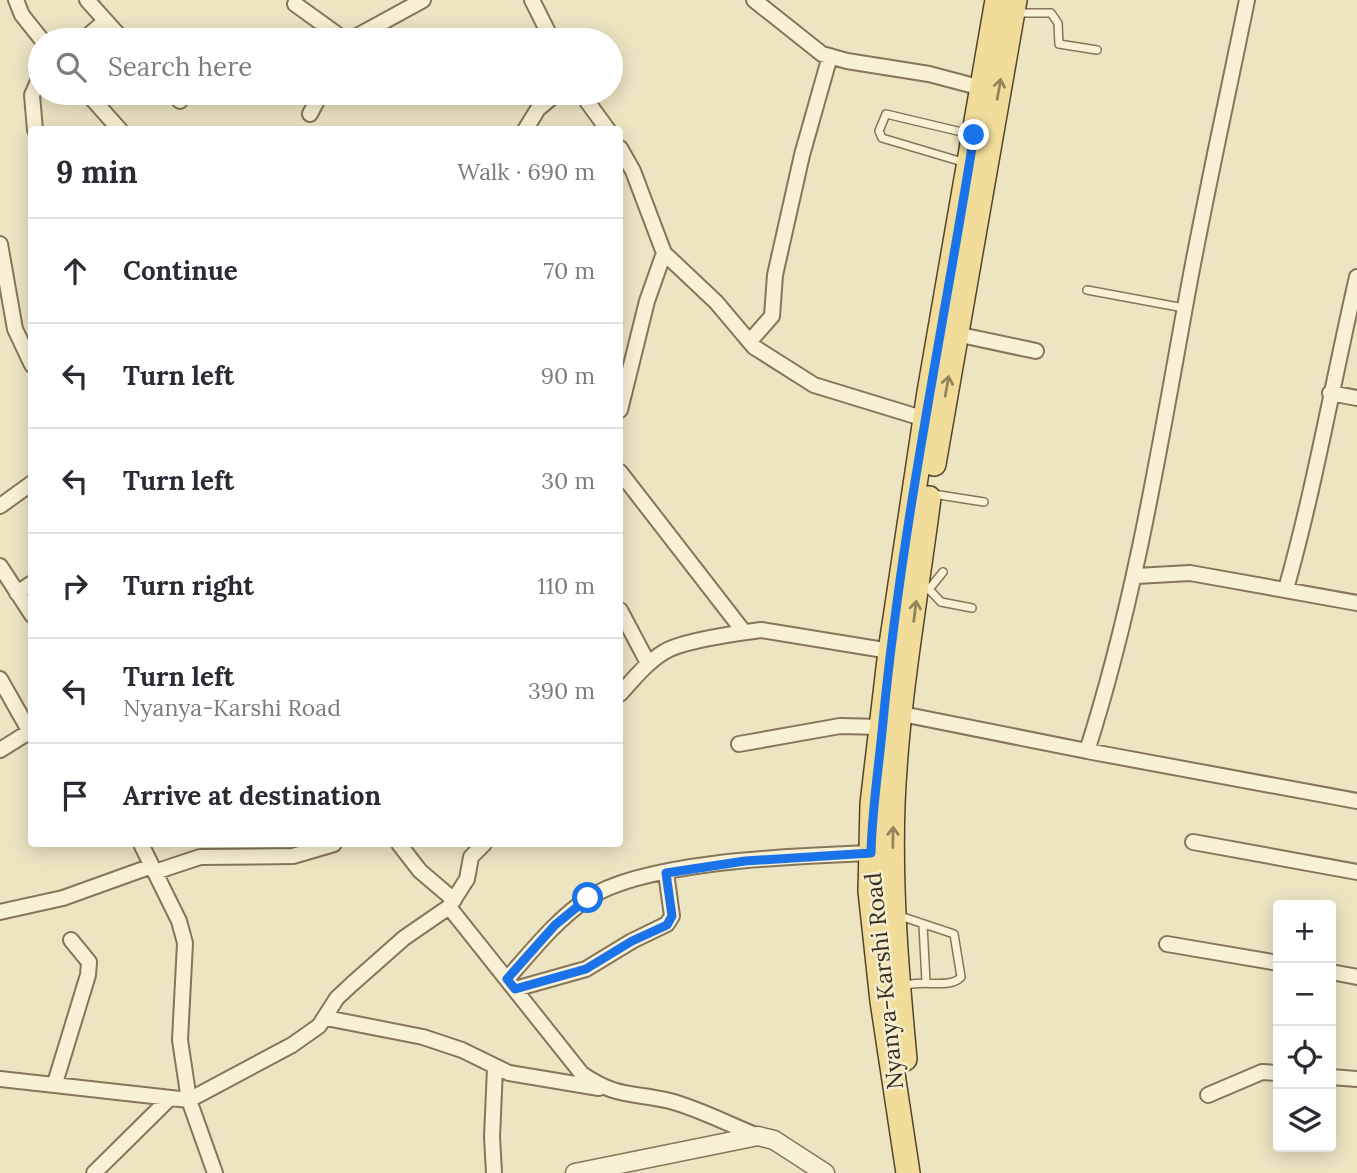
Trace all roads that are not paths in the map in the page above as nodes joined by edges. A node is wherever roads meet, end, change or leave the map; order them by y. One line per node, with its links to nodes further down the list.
1 (16, 0): 10 (street)
2 (87, 0): 9 (street)
3 (423, 0): 14 (street)
4 (532, 0): 15 (street)
5 (754, 0): 17 (street)
6 (1247, 0): 36 (street)
7 (295, 4): 13 (street)
8 (1008, 4): 16 (lane); 18 (main road, Nyanya-Karshi Road); 39 (main road, Nyanya-Karshi Road, one-way to 8)
9 (105, 21): 11 (street); 12 (street)
10 (32, 28)
11 (97, 28)
12 (112, 28)
13 (328, 28)
14 (372, 28)
15 (546, 28)
16 (1097, 50)
17 (830, 56): 18 (street); 40 (street)
18 (982, 88): 29 (main road, Nyanya-Karshi Road)
19 (33, 105): 25 (street)
20 (98, 105): 26 (street)
21 (315, 105): 24 (street)
22 (543, 105): 27 (street)
23 (590, 105): 28 (street)
24 (310, 114)
25 (35, 126)
26 (116, 126)
27 (527, 126)
28 (605, 126)
29 (974, 135): 31 (main road, Nyanya-Karshi Road); 31 (lane)
30 (623, 153): 33 (street)
31 (970, 164): 46 (main road, Nyanya-Karshi Road)
32 (0, 244): 38 (street)
33 (664, 253): 40 (street); 44 (street)
34 (1357, 276): 43 (street)
35 (1087, 290): 36 (lane)
36 (1185, 308): 54 (street)
37 (28, 325): 38 (street)
38 (16, 329): 42 (street)
39 (956, 334): 41 (street); 49 (main road, Nyanya-Karshi Road, one-way to 39)
40 (750, 341): 46 (street)
41 (1036, 351)
42 (28, 356)
43 (1330, 393): 45 (street); 57 (street)
44 (623, 398)
45 (1357, 398)
46 (925, 419): 49 (main road, Nyanya-Karshi Road)
47 (623, 476): 63 (street)
48 (28, 486): 51 (street)
49 (923, 498): 50 (lane); 55 (main road, Nyanya-Karshi Road); 64 (main road, Nyanya-Karshi Road)
50 (984, 502)
51 (0, 506)
52 (0, 566): 58 (street)
53 (943, 572): 55 (lane)
54 (1136, 576): 57 (street); 73 (street)
55 (924, 584): 60 (lane); 68 (main road, Nyanya-Karshi Road, one-way to 55)
56 (28, 586): 58 (street)
57 (1286, 589): 59 (street)
58 (17, 593): 61 (street)
59 (1357, 603)
60 (972, 608)
61 (28, 609)
62 (623, 616): 65 (street)
63 (744, 632): 64 (street); 65 (street)
64 (890, 651): 68 (main road, Nyanya-Karshi Road)
65 (648, 663): 67 (street)
66 (0, 679): 69 (street)
67 (623, 691)
68 (892, 721): 71 (street); 73 (street); 81 (main road, Nyanya-Karshi Road); 88 (main road, Nyanya-Karshi Road, one-way to 68)
69 (28, 726)
70 (28, 733): 72 (street)
71 (739, 744)
72 (0, 750)
73 (1087, 751): 74 (street)
74 (1357, 801)
75 (1193, 842): 84 (street)
76 (143, 847): 83 (street)
77 (273, 847): 82 (street)
78 (322, 847): 82 (street)
79 (401, 847): 86 (street)
80 (481, 847): 86 (street)
81 (871, 853): 85 (street); 116 (main road, Nyanya-Karshi Road)
82 (280, 857): 83 (street)
83 (154, 869): 87 (street); 108 (street)
84 (1357, 872)
85 (666, 873): 96 (street); 96 (street)
86 (452, 903): 96 (street); 98 (street)
87 (0, 912)
88 (894, 914): 89 (lane); 97 (main road, Nyanya-Karshi Road)
89 (923, 925): 95 (lane); 95 (lane)
90 (71, 940): 104 (street)
91 (1167, 944): 92 (street)
92 (1273, 962)
93 (1336, 973): 94 (street)
94 (1357, 977)
95 (926, 982): 97 (lane)
96 (511, 984): 105 (street)
97 (899, 989): 117 (main road, Nyanya-Karshi Road)
98 (326, 1018): 99 (street); 108 (street)
99 (495, 1068): 105 (street); 113 (street)
100 (1273, 1073): 106 (street)
101 (1336, 1077): 103 (street)
102 (0, 1079): 104 (street)
103 (1357, 1079)
104 (55, 1083): 107 (street)
105 (604, 1089): 109 (street)
106 (1208, 1095)
107 (170, 1098): 108 (street); 111 (street)
108 (190, 1100): 112 (street)
109 (758, 1136): 110 (street); 115 (street)
110 (614, 1170): 114 (street)
111 (94, 1173)
112 (215, 1173)
113 (494, 1173)
114 (575, 1173)
115 (825, 1173)
116 (908, 1173)
117 (922, 1173)

